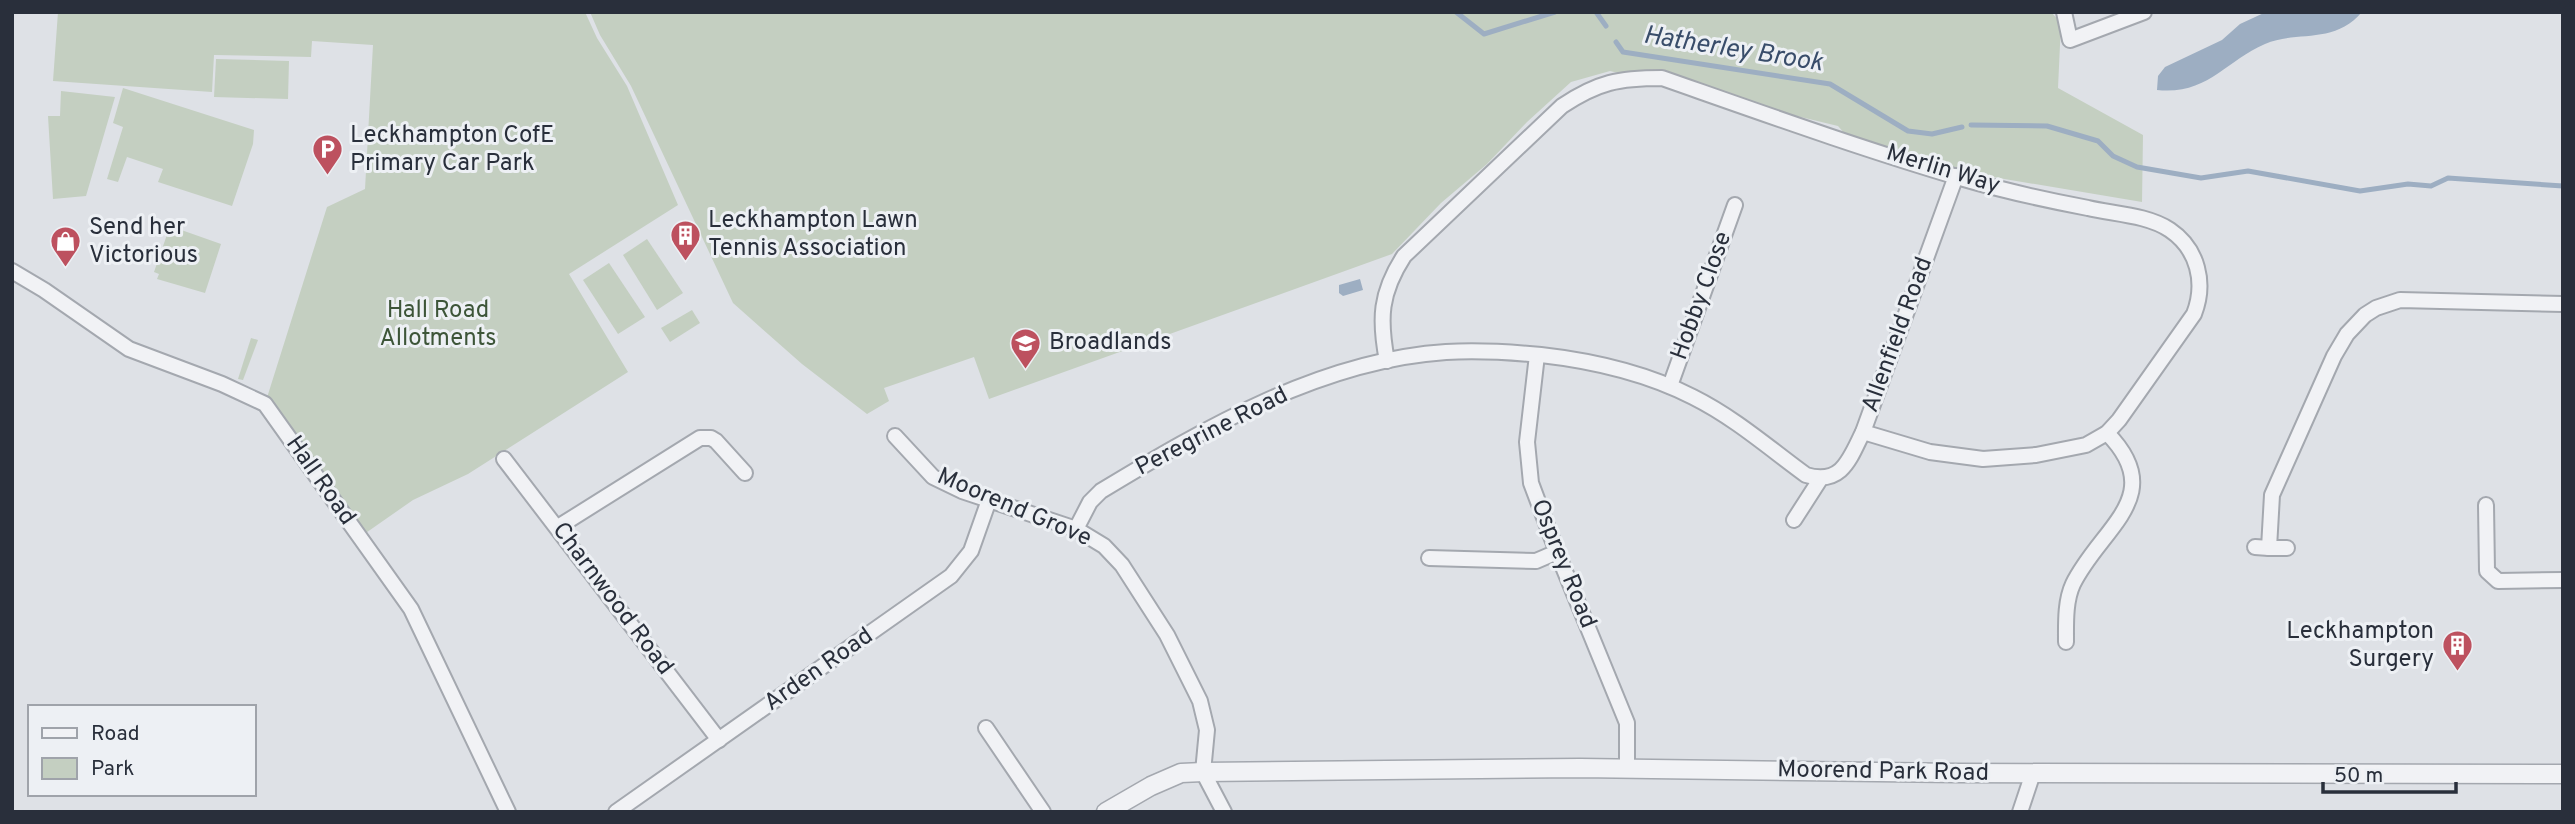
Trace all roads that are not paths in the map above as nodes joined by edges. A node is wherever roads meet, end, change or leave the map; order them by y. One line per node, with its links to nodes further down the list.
1 (2064, 12): 2 (street)
2 (2144, 12)
3 (1956, 176): 8 (street, Merlin Way); 10 (street, Allenfield Road); 11 (street, Merlin Way)
4 (1735, 205): 9 (street, Hobby Close)
5 (12, 271): 32 (street, Hall Road)
6 (2563, 304): 21 (street)
7 (1537, 355): 8 (street, Peregrine Road); 9 (street, Peregrine Road); 22 (street, Osprey Road)
8 (1387, 361): 20 (street, Peregrine Road)
9 (1670, 386): 15 (street, Peregrine Road)
10 (1863, 432): 11 (street, Merlin Way); 15 (street, Allenfield Road)
11 (2107, 433): 25 (street)
12 (895, 436): 16 (street, Moorend Grove)
13 (504, 459): 19 (street, Charnwood Road)
14 (745, 473): 19 (street)
15 (1821, 478): 18 (street, Allenfield Road)
16 (989, 500): 20 (street, Moorend Grove); 27 (street, Arden Road)
17 (2486, 505): 24 (street)
18 (1794, 520)
19 (558, 527): 27 (street, Charnwood Road)
20 (1076, 529): 29 (street, Moorend Grove)
21 (2287, 548)
22 (1557, 552): 23 (street); 28 (street, Osprey Road)
23 (1429, 558)
24 (2563, 580)
25 (2067, 643)
26 (986, 728): 34 (street)
27 (719, 740): 33 (street, Arden Road)
28 (1627, 769): 29 (street, Moorend Park Road); 30 (street, Moorend Park Road)
29 (1203, 772): 35 (street, Moorend Park Road); 36 (street)
30 (2033, 773): 31 (street, Moorend Park Road); 37 (street)
31 (2563, 774)
32 (508, 812)
33 (616, 812)
34 (1044, 812)
35 (1106, 812)
36 (1224, 812)
37 (2020, 812)

